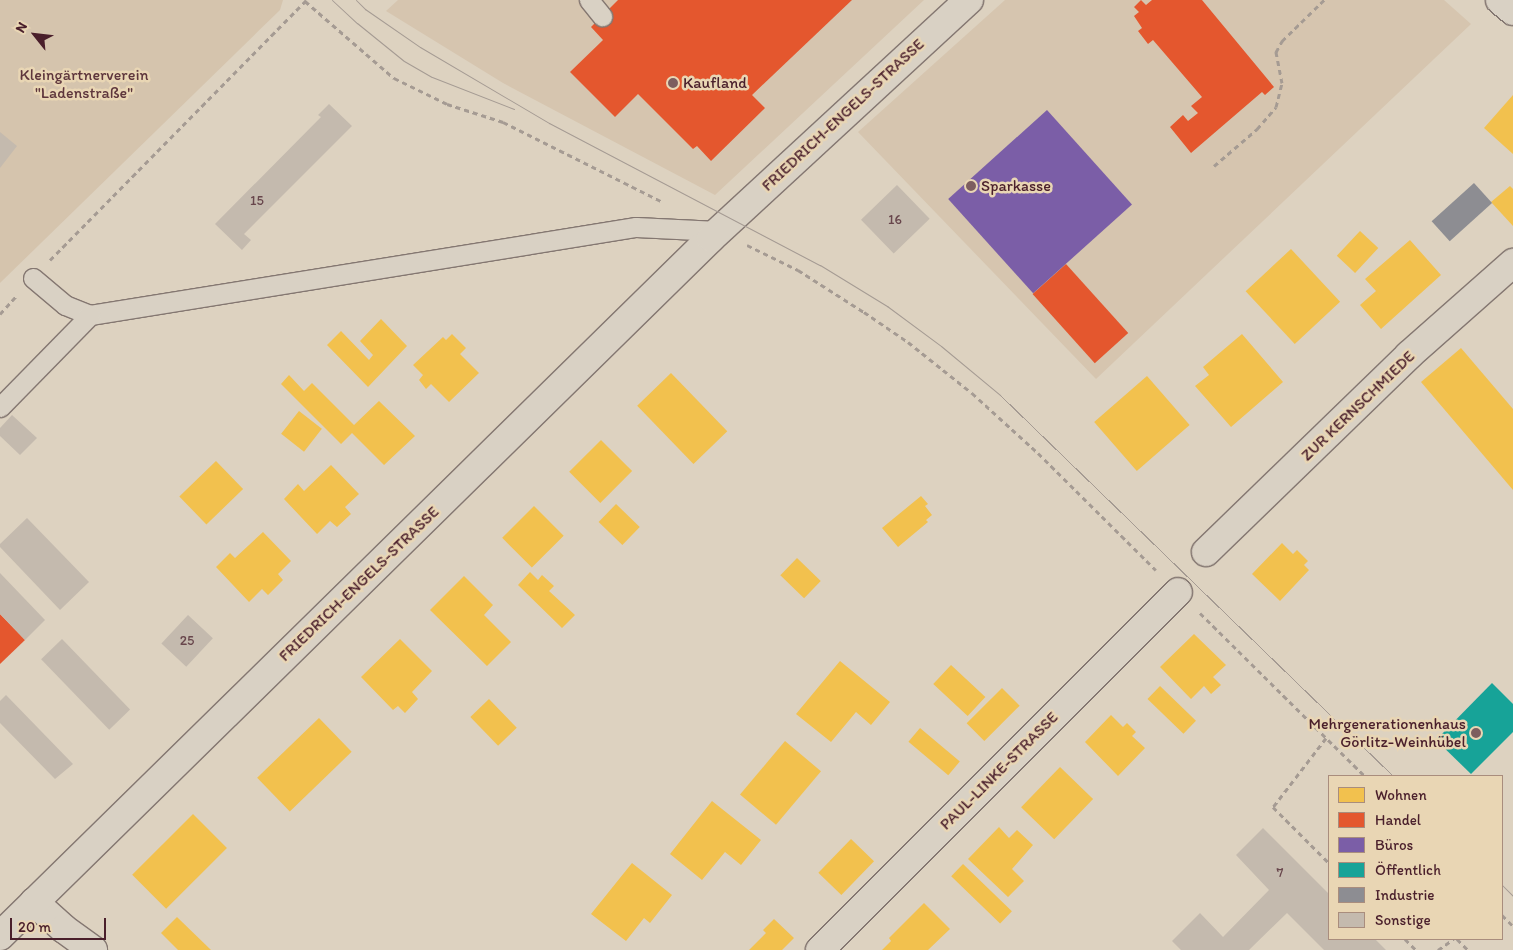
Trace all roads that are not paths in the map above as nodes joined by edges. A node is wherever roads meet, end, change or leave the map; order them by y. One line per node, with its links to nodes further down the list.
1 (589, 0): 5 (lane)
2 (969, 0): 6 (street, FRIEDRICH-ENGELS-STRASSE)
3 (1500, 0): 4 (street)
4 (1513, 11)
5 (602, 16)
6 (718, 231): 9 (lane); 13 (street, FRIEDRICH-ENGELS-STRASSE)
7 (1513, 263): 11 (street, ZUR KERNSCHMIEDE)
8 (33, 278): 9 (lane)
9 (90, 315): 10 (lane)
10 (0, 407)
11 (1206, 552)
12 (1178, 592): 16 (street, PAUL-LINKE-STRASSE)
13 (34, 902): 14 (street, FRIEDRICH-ENGELS-STRASSE); 15 (street)
14 (0, 936)
15 (93, 950)
16 (820, 950)

